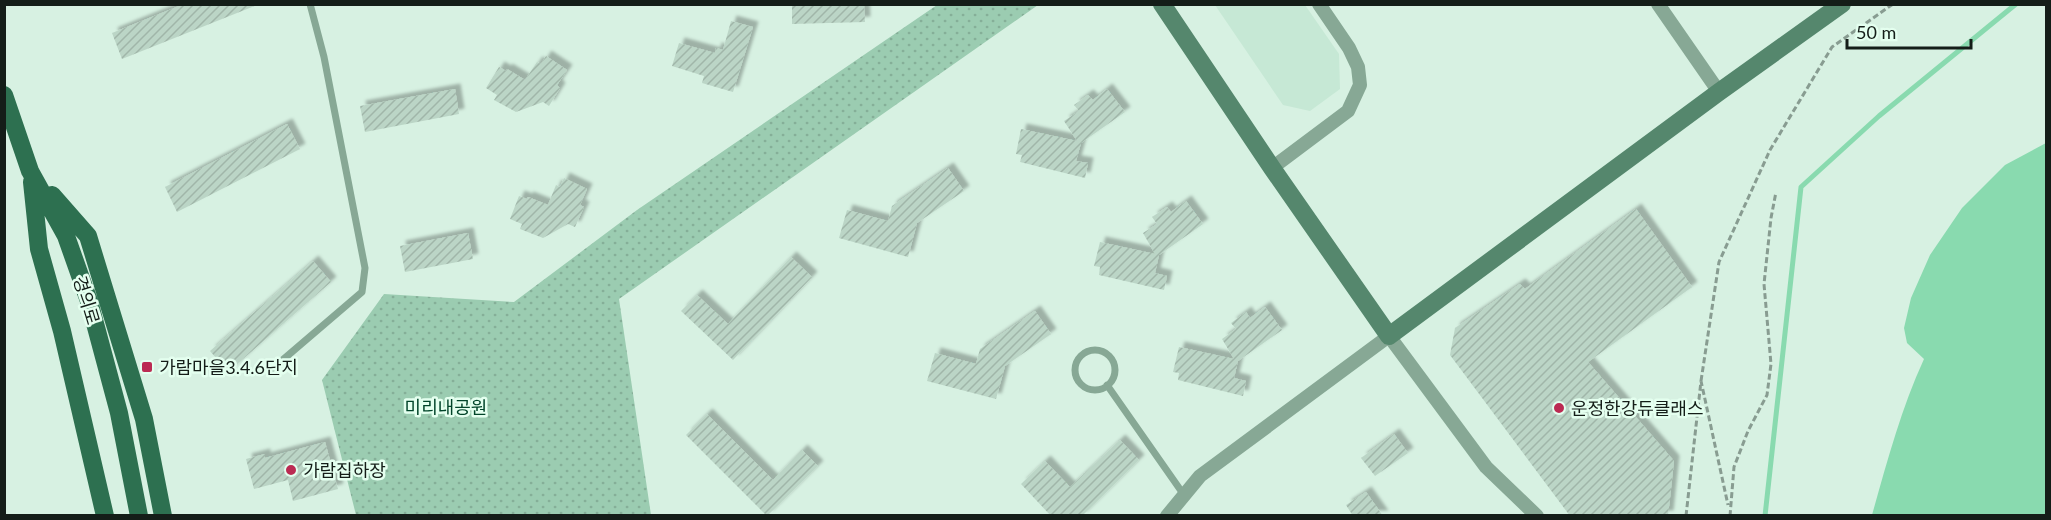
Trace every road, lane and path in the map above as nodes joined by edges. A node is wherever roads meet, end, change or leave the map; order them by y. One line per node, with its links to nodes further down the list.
1 (310, 4): 13 (lane)
2 (1162, 4): 9 (street)
3 (1319, 4): 9 (street)
4 (1658, 4): 7 (street)
5 (1842, 4): 7 (street)
6 (1893, 4): 14 (path)
7 (1719, 92): 12 (street)
8 (4, 95): 10 (main road, 경의로)
9 (1272, 168): 12 (street)
10 (30, 171): 18 (main road); 19 (main road, 경의로); 20 (main road)
11 (1776, 192): 17 (path)
12 (1389, 336): 16 (street); 22 (street)
13 (272, 369)
14 (1701, 381): 17 (path); 23 (path)
15 (1107, 385): 15 (lane); 16 (lane)
16 (1184, 495): 21 (street)
17 (1729, 510): 24 (path)
18 (105, 516)
19 (139, 516)
20 (163, 516)
21 (1167, 516)
22 (1538, 516)
23 (1686, 516)
24 (1730, 516)

